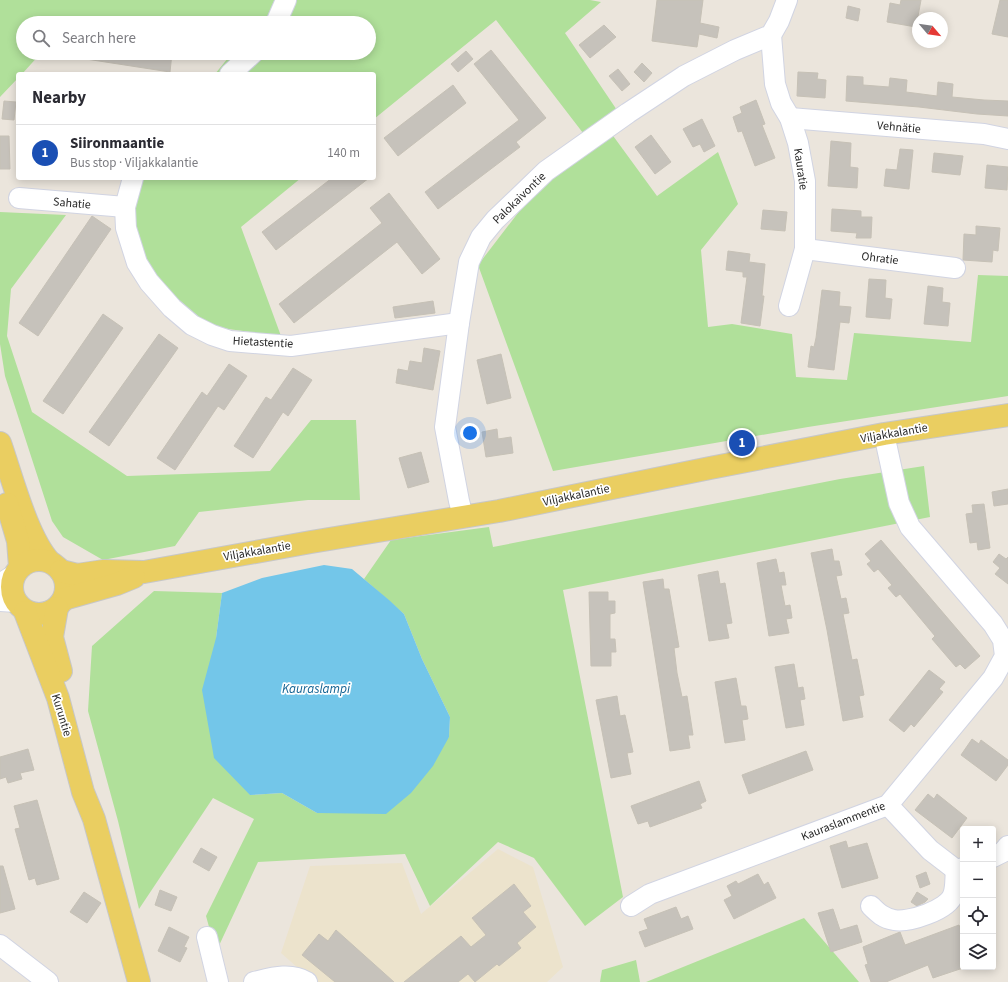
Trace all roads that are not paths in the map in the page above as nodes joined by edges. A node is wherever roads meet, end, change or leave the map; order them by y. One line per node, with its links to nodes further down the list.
1 (286, 0): 3 (street)
2 (787, 0): 4 (street)
3 (279, 16)
4 (771, 35): 7 (street, Kauratie); 15 (street, Palokaivontie)
5 (245, 60): 6 (street)
6 (232, 72)
7 (790, 118): 8 (street, Vehnätie); 12 (street, Kauratie)
8 (1008, 139)
9 (132, 180): 11 (street, Hietastentie)
10 (19, 198): 11 (street, Sahatie)
11 (125, 207): 15 (street, Hietastentie)
12 (805, 249): 13 (street, Ohratie); 14 (street, Kauratie)
13 (955, 268)
14 (789, 306)
15 (458, 323): 20 (street, Palokaivontie)
16 (1008, 416): 17 (main road, Viljakkalantie)
17 (884, 434): 20 (main road, Viljakkalantie); 26 (street)
18 (0, 443): 21 (main road)
19 (0, 483): 23 (main road)
20 (463, 516): 22 (main road, Viljakkalantie)
21 (56, 567): 22 (main road, Viljakkalantie); 23 (main road); 24 (main road)
22 (144, 572): 24 (main road, Viljakkalantie)
23 (11, 576): 25 (main road)
24 (61, 604): 25 (main road); 28 (main road, Kuruntie)
25 (14, 605): 28 (main road, Kuruntie)
26 (1005, 639): 27 (street, Kauraslammentie)
27 (888, 805): 31 (street); 32 (street, Kauraslammentie)
28 (94, 819): 37 (main road, Kuruntie)
29 (1008, 846): 30 (street)
30 (996, 856)
31 (960, 869): 33 (street)
32 (631, 906)
33 (870, 906)
34 (207, 937): 38 (street)
35 (0, 945): 36 (street)
36 (48, 982)
37 (139, 982)
38 (218, 982)
39 (254, 982): 40 (street)
40 (307, 982)

